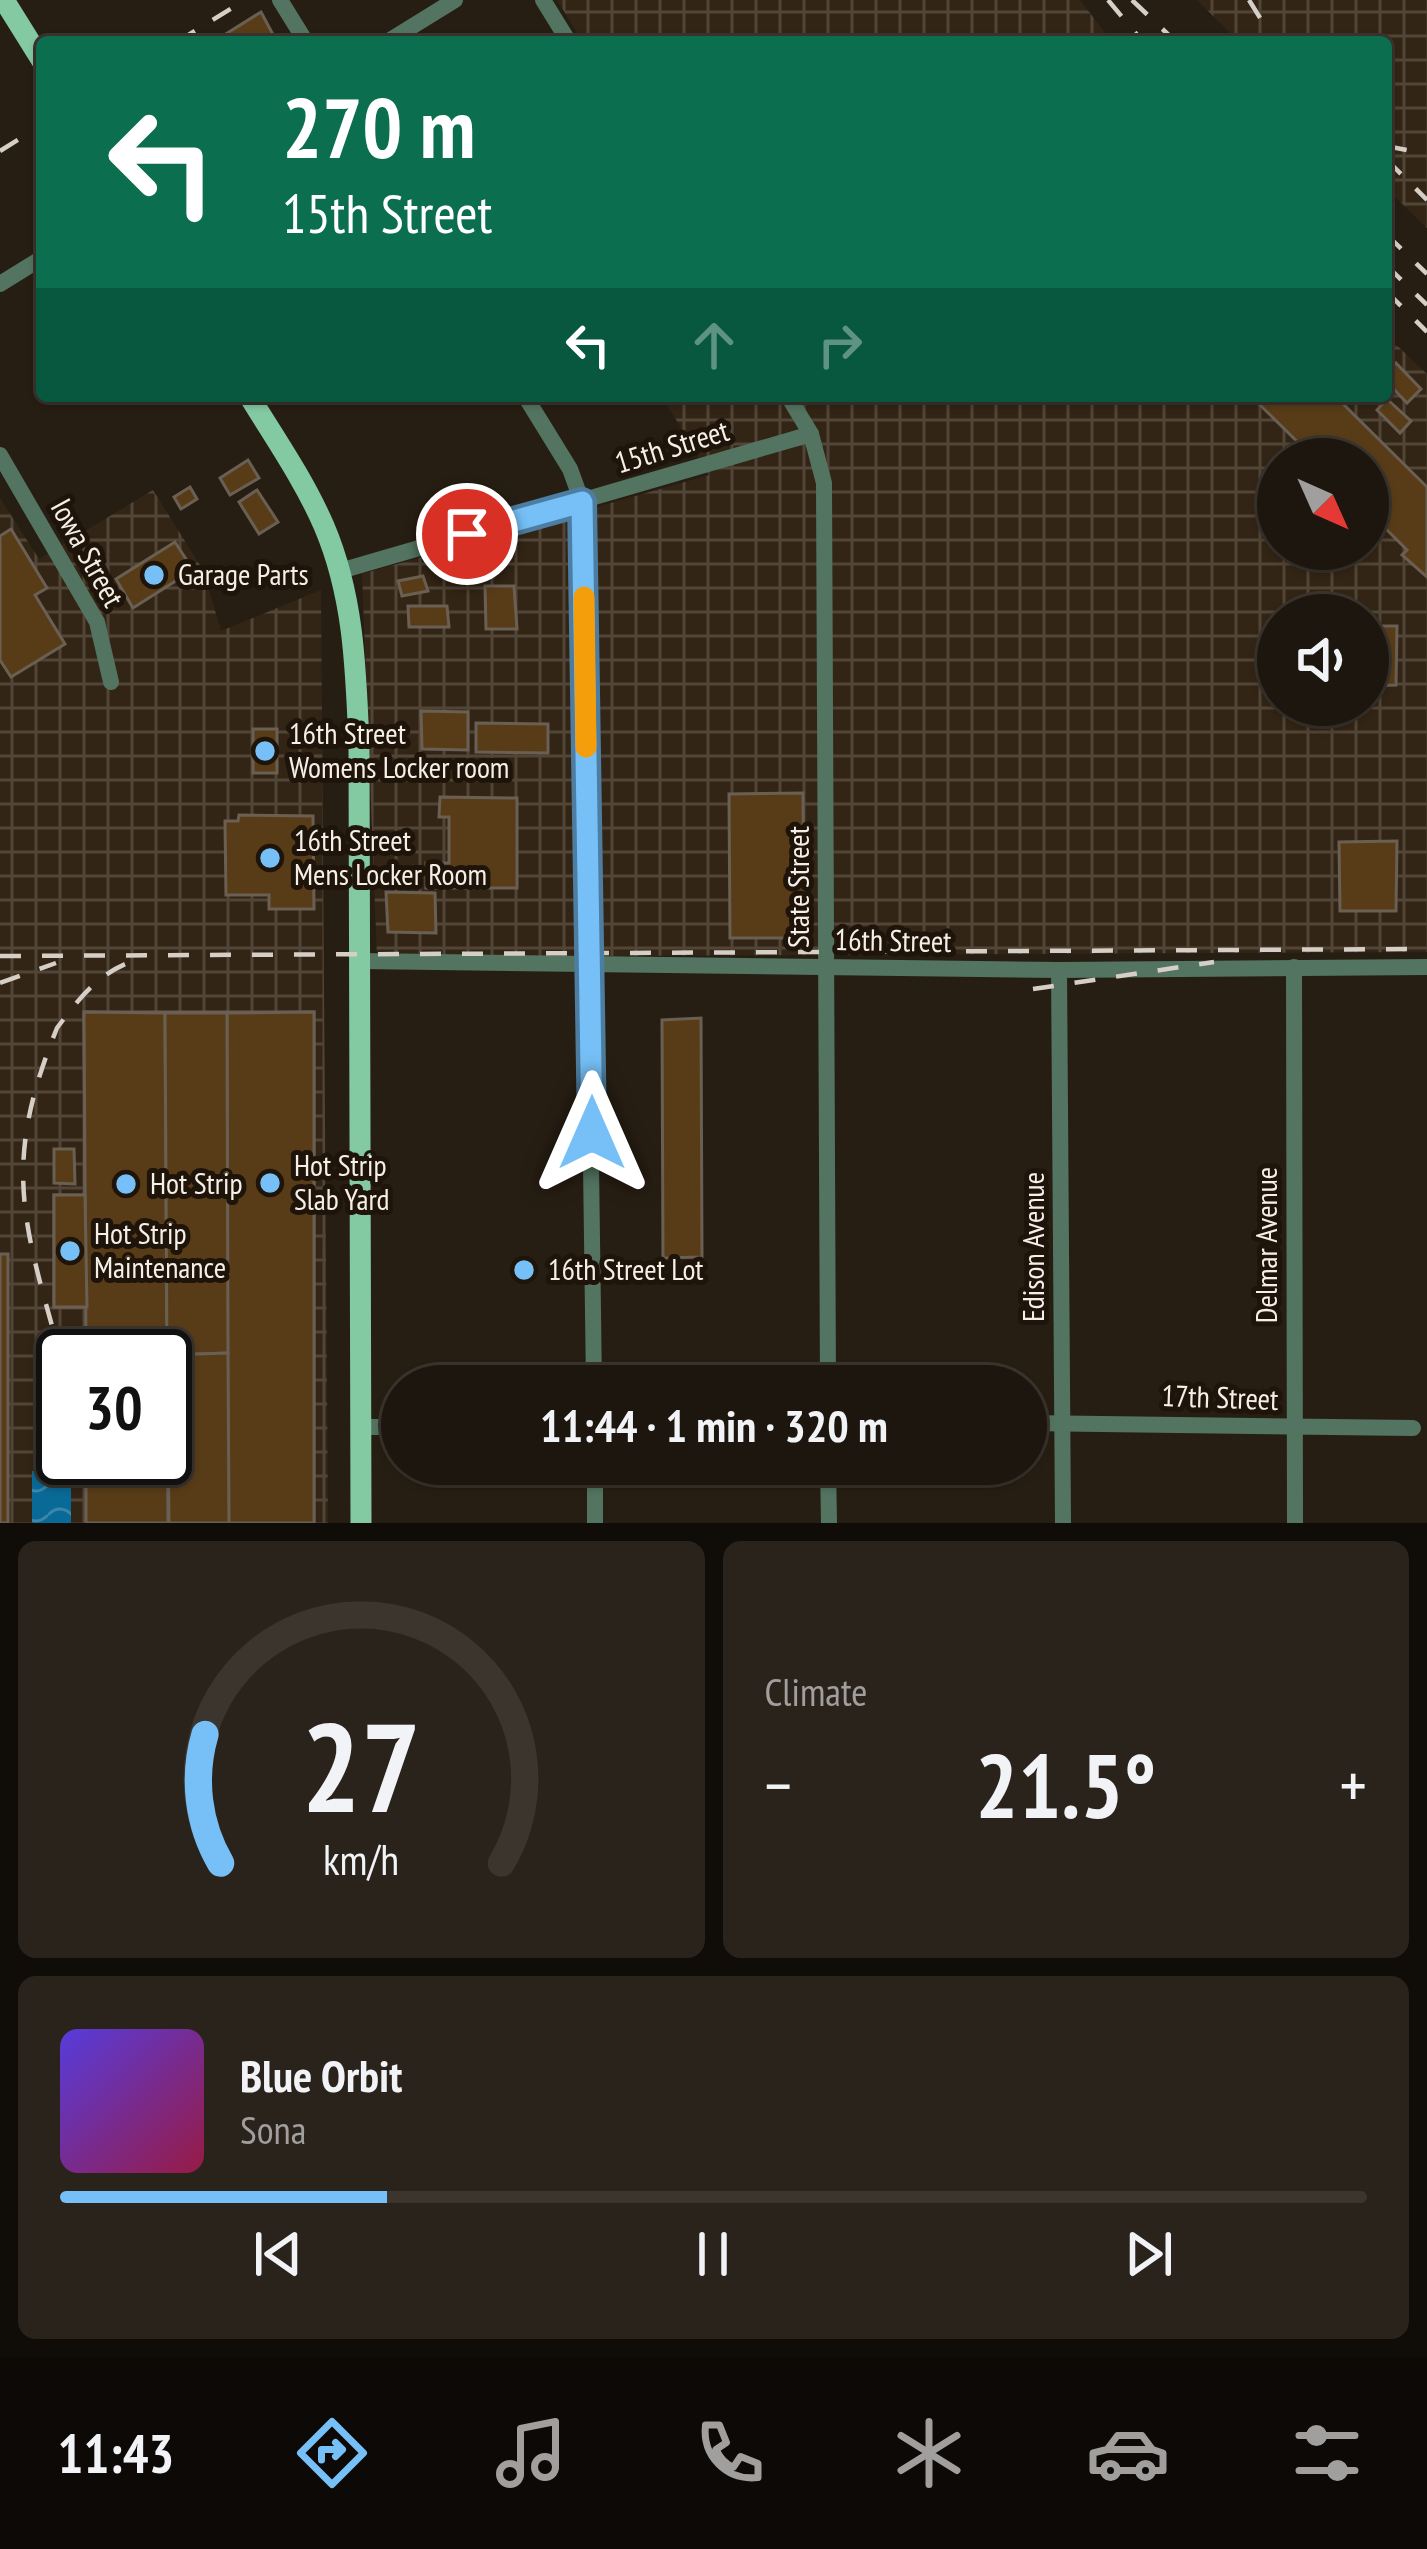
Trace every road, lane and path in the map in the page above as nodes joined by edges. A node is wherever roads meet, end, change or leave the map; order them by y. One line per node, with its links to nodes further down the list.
1 (4, 0): 8 (main road)
2 (280, 0): 5 (street)
3 (454, 0): 6 (street)
4 (543, 0): 7 (street)
5 (302, 36)
6 (397, 36)
7 (565, 36)
8 (36, 51)
9 (36, 262): 10 (street)
10 (0, 284)
11 (253, 402): 17 (main road)
12 (529, 402): 16 (street)
13 (792, 402): 14 (street, State Street)
14 (811, 434): 16 (street, 15th Street); 21 (street, State Street)
15 (0, 455): 18 (street, Iowa Street)
16 (582, 502): 17 (street, 15th Street); 20 (street)
17 (340, 572): 19 (main road)
18 (111, 682)
19 (359, 961): 20 (street, 16th Street); 30 (main road)
20 (591, 965): 21 (street, 16th Street); 25 (street)
21 (826, 967): 24 (street, 16th Street); 26 (street, State Street)
22 (1294, 967): 23 (street, 16th Street); 24 (street, 16th Street); 31 (street, Delmar Avenue)
23 (1427, 967)
24 (1059, 970): 28 (street, Edison Avenue)
25 (594, 1365)
26 (828, 1365)
27 (1047, 1423): 28 (street, 17th Street)
28 (1062, 1423): 31 (street, 17th Street); 38 (street, Edison Avenue)
29 (381, 1426): 30 (street)
30 (360, 1427): 35 (main road)
31 (1295, 1427): 32 (street, 17th Street); 39 (street, Delmar Avenue)
32 (1413, 1428)
33 (595, 1485): 36 (street)
34 (829, 1485): 37 (street)
35 (361, 1523)
36 (595, 1523)
37 (829, 1523)
38 (1063, 1523)
39 (1295, 1523)

